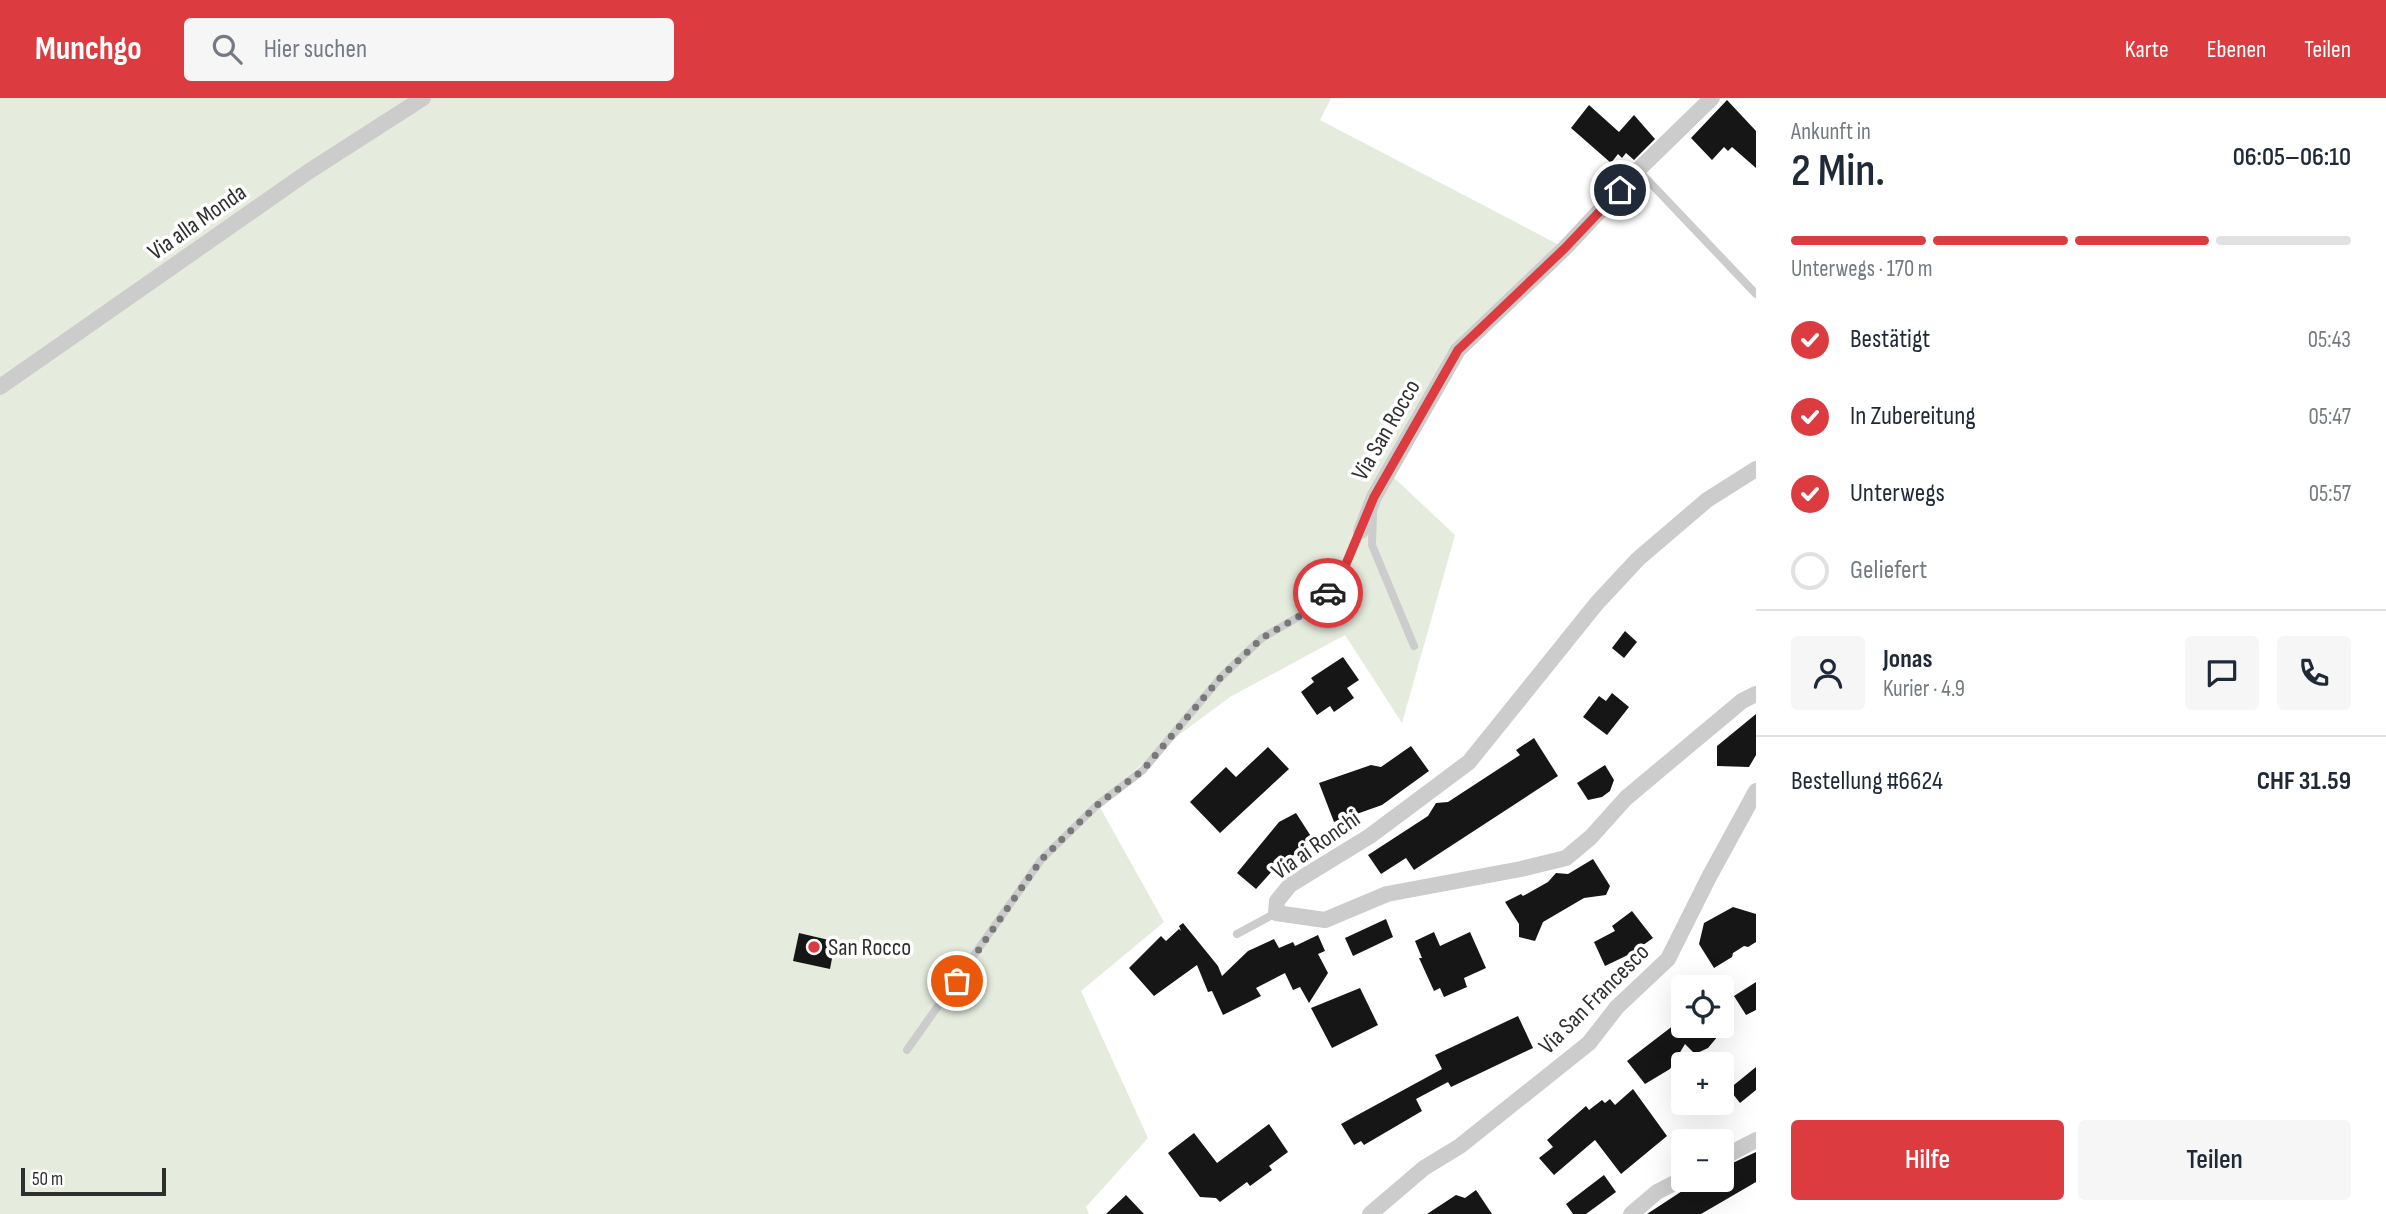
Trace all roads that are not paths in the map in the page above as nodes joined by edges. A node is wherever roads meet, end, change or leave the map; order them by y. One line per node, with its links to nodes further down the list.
1 (423, 98): 5 (street, Via alla Monda)
2 (1712, 98): 3 (street, Via San Rocco)
3 (1638, 170): 4 (lane); 7 (street, Via San Rocco)
4 (1756, 294)
5 (0, 387)
6 (1756, 469): 12 (street, Via ai Ronchi)
7 (1374, 497): 8 (street, Via San Rocco); 9 (lane)
8 (1361, 531): 14 (lane, Via San Rocco)
9 (1414, 646)
10 (1756, 694): 12 (street, Via ai Ronchi)
11 (1756, 791): 18 (street, Via San Francesco)
12 (1276, 913): 13 (lane)
13 (1237, 934)
14 (908, 1050)
15 (1756, 1140): 16 (street)
16 (1734, 1152)
17 (1671, 1185): 19 (street)
18 (1370, 1214)
19 (1631, 1214)

